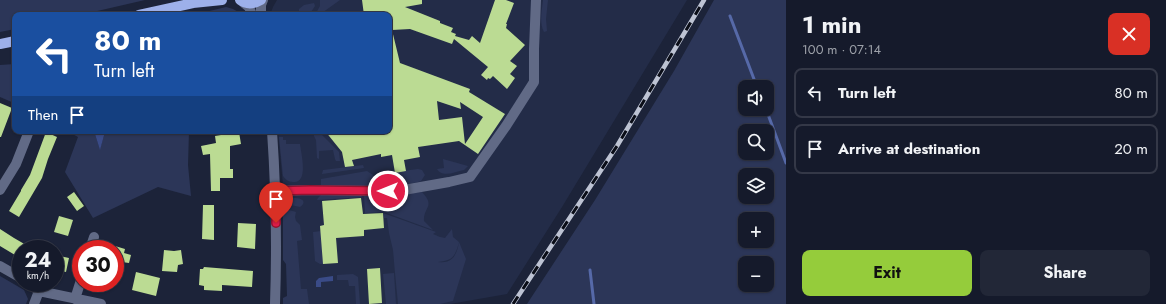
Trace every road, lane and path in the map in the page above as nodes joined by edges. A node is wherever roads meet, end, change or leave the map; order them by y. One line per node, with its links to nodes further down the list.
1 (222, 0): 5 (main road)
2 (262, 0): 4 (main road); 8 (street)
3 (536, 0): 15 (street)
4 (241, 1): 7 (street)
5 (196, 2): 6 (main road)
6 (152, 12)
7 (251, 12)
8 (261, 12)
9 (12, 41): 10 (main road)
10 (0, 44)
11 (28, 134): 14 (street)
12 (266, 134): 16 (street)
13 (272, 134): 15 (street)
14 (0, 190)
15 (276, 190): 16 (street); 27 (street)
16 (269, 223): 27 (street)
17 (94, 237): 18 (street)
18 (93, 240)
19 (0, 266): 20 (street)
20 (12, 273)
21 (39, 292): 25 (street)
22 (44, 292): 24 (street)
23 (77, 292): 24 (street)
24 (75, 299): 26 (street)
25 (34, 304)
26 (101, 304)
27 (271, 304)

